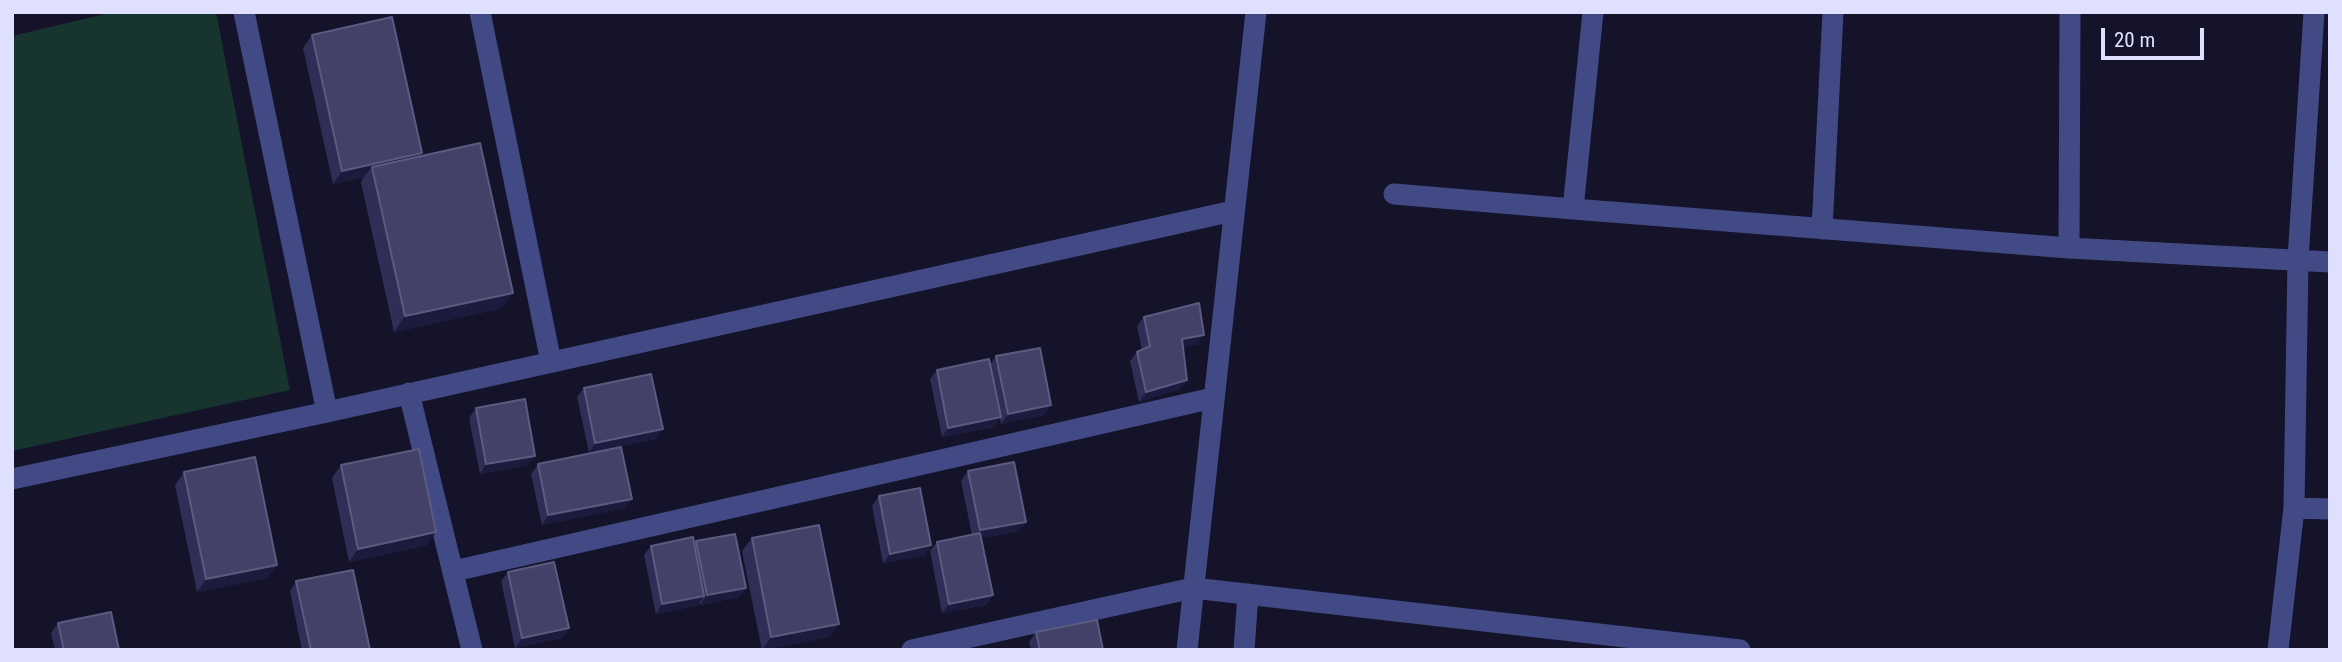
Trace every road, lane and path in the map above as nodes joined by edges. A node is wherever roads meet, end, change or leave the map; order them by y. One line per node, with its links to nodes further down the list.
1 (244, 12): 18 (street)
2 (480, 12): 15 (street)
3 (1256, 12): 10 (street)
4 (1593, 12): 9 (street)
5 (1833, 12): 11 (street)
6 (2070, 12): 12 (street)
7 (2314, 12): 13 (street)
8 (1394, 194): 9 (street)
9 (1573, 209): 11 (street)
10 (1233, 211): 15 (street); 17 (street)
11 (1822, 229): 12 (street)
12 (2069, 248): 13 (street)
13 (2298, 259): 14 (street); 20 (street)
14 (2330, 262)
15 (551, 362): 16 (street)
16 (409, 393): 18 (street); 22 (street)
17 (1213, 398): 22 (street); 23 (street)
18 (327, 412): 19 (street)
19 (12, 479)
20 (2294, 508): 21 (street); 30 (street)
21 (2330, 509)
22 (454, 571): 25 (street)
23 (1193, 588): 24 (street); 26 (street); 27 (street)
24 (1248, 594): 28 (street); 29 (street)
25 (472, 650)
26 (912, 650)
27 (1187, 650)
28 (1244, 650)
29 (1740, 650)
30 (2278, 650)

